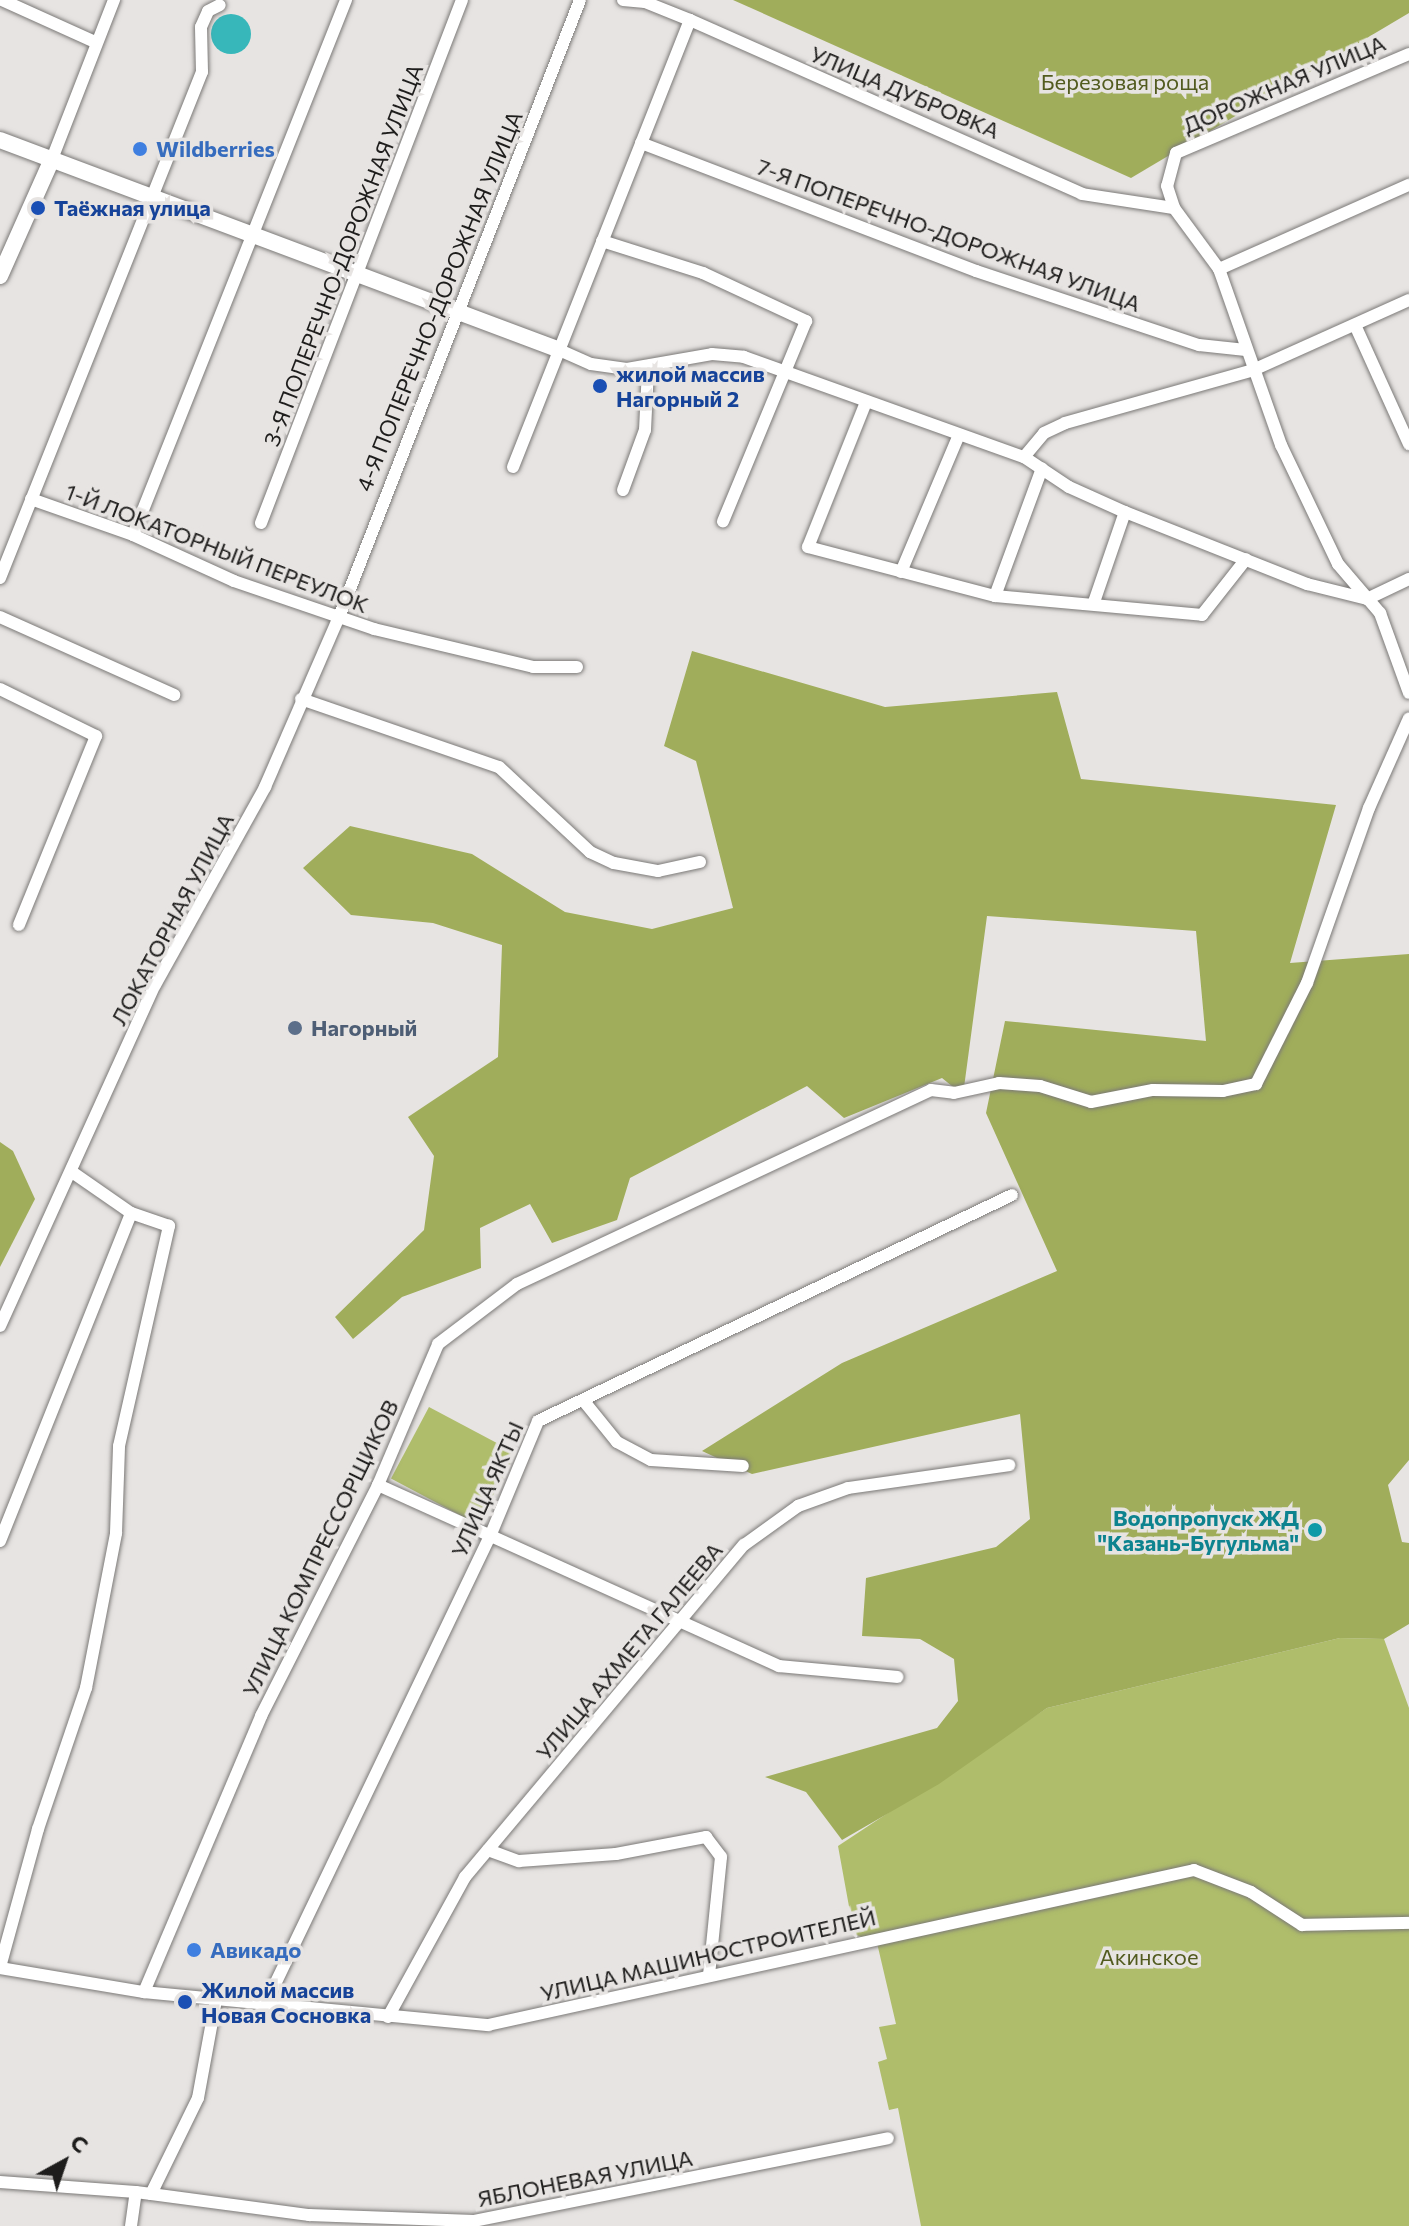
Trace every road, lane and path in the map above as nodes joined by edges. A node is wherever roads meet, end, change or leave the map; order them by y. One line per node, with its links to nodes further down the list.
1 (2, 0): 9 (street)
2 (114, 0): 9 (street)
3 (346, 0): 17 (street)
4 (462, 0): 20 (street, 3-Я ПОПЕРЕЧНО-ДОРОЖНАЯ УЛИЦА)
5 (580, 0): 23 (street, 4-Я ПОПЕРЕЧНО-ДОРОЖНАЯ УЛИЦА)
6 (623, 0): 8 (street, УЛИЦА ДУБРОВКА)
7 (220, 5): 15 (street)
8 (690, 20): 12 (street); 16 (street, УЛИЦА ДУБРОВКА)
9 (95, 42): 13 (street)
10 (1409, 54): 16 (street, ДОРОЖНАЯ УЛИЦА)
11 (0, 140): 13 (street)
12 (641, 143): 18 (street); 26 (street, 7-Я ПОПЕРЕЧНО-ДОРОЖНАЯ УЛИЦА)
13 (52, 159): 15 (street); 21 (street)
14 (1409, 185): 19 (street)
15 (151, 195): 17 (street); 37 (street)
16 (1174, 208): 19 (street)
17 (250, 232): 20 (street); 42 (street)
18 (602, 241): 25 (street); 28 (street)
19 (1219, 269): 26 (street)
20 (359, 273): 23 (street); 40 (street, 3-Я ПОПЕРЕЧНО-ДОРОЖНАЯ УЛИЦА)
21 (0, 276)
22 (1409, 300): 24 (street)
23 (458, 310): 25 (street); 52 (street, 4-Я ПОПЕРЕЧНО-ДОРОЖНАЯ УЛИЦА)
24 (1355, 325): 29 (street); 32 (street)
25 (557, 349): 27 (street); 34 (street)
26 (1246, 350): 29 (street)
27 (648, 368): 28 (street); 36 (street)
28 (785, 370): 30 (street); 39 (street)
29 (1253, 370): 33 (street); 49 (street)
30 (866, 402): 31 (street); 45 (street)
31 (958, 437): 33 (street); 45 (street)
32 (1409, 444)
33 (1024, 457): 35 (street)
34 (513, 467)
35 (1042, 468): 38 (street); 48 (street)
36 (623, 490)
37 (31, 499): 42 (street, 1-Й ЛОКАТОРНЫЙ ПЕРЕУЛОК); 43 (street)
38 (1125, 512): 44 (street); 50 (street)
39 (723, 521)
40 (261, 523)
41 (0, 535): 43 (street)
42 (133, 535): 52 (street, 1-Й ЛОКАТОРНЫЙ ПЕРЕУЛОК)
43 (13, 541): 46 (street)
44 (1246, 559): 49 (street); 50 (street)
45 (901, 572): 48 (street)
46 (0, 578)
47 (1409, 579): 49 (street)
48 (995, 596): 50 (street)
49 (1367, 599): 55 (street)
50 (1094, 602)
51 (0, 617): 56 (street)
52 (339, 617): 53 (street, 1-Й ЛОКАТОРНЫЙ ПЕРЕУЛОК); 57 (street, ЛОКАТОРНАЯ УЛИЦА)
53 (577, 667)
54 (0, 689): 60 (street)
55 (1409, 693)
56 (174, 695)
57 (301, 699): 59 (street); 61 (street, ЛОКАТОРНАЯ УЛИЦА)
58 (1409, 718): 68 (street, УЛИЦА КОМПРЕССОРЩИКОВ)
59 (700, 862)
60 (19, 925)
61 (72, 1172): 63 (street); 64 (street, ЛОКАТОРНАЯ УЛИЦА)
62 (1012, 1195): 65 (street, УЛИЦА ЯКТЫ)
63 (131, 1213): 70 (street); 75 (street)
64 (0, 1326)
65 (583, 1400): 67 (street); 69 (street, УЛИЦА ЯКТЫ)
66 (1009, 1465): 71 (street, УЛИЦА АХМЕТА ГАЛЕЕВА)
67 (743, 1466)
68 (378, 1485): 69 (street); 77 (street, УЛИЦА КОМПРЕССОРЩИКОВ)
69 (491, 1534): 71 (street); 79 (street, УЛИЦА ЯКТЫ)
70 (0, 1541)
71 (679, 1620): 72 (street); 73 (street, УЛИЦА АХМЕТА ГАЛЕЕВА)
72 (897, 1677)
73 (488, 1850): 76 (street); 80 (street, УЛИЦА АХМЕТА ГАЛЕЕВА)
74 (1409, 1923): 76 (street, УЛИЦА МАШИНОСТРОИТЕЛЕЙ)
75 (0, 1968): 77 (street, УЛИЦА МАШИНОСТРОИТЕЛЕЙ)
76 (709, 1975): 80 (street, УЛИЦА МАШИНОСТРОИТЕЛЕЙ)
77 (144, 1992): 78 (street, УЛИЦА МАШИНОСТРОИТЕЛЕЙ)
78 (216, 2000): 79 (street, УЛИЦА МАШИНОСТРОИТЕЛЕЙ); 84 (street)
79 (266, 2003): 80 (street, УЛИЦА МАШИНОСТРОИТЕЛЕЙ)
80 (388, 2017)
81 (888, 2138): 84 (street, ЯБЛОНЕВАЯ УЛИЦА)
82 (0, 2182): 83 (street, ЯБЛОНЕВАЯ УЛИЦА)
83 (136, 2192): 84 (street, ЯБЛОНЕВАЯ УЛИЦА); 85 (street)
84 (151, 2194)
85 (131, 2226)

